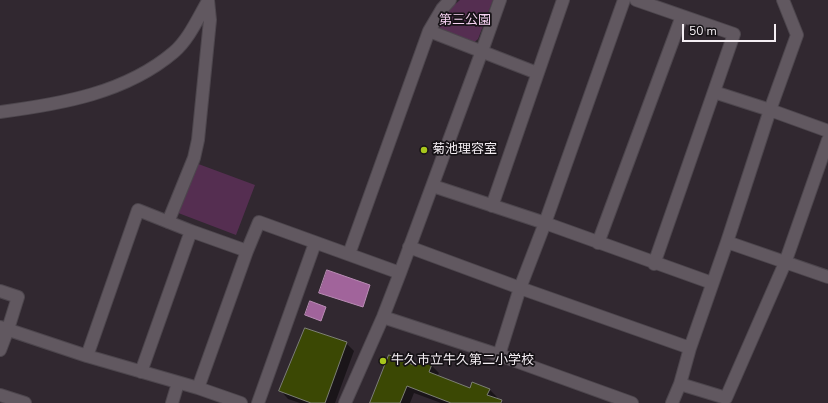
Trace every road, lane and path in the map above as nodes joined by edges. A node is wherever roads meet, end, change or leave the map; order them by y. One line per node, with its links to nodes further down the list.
1 (450, 0): 9 (street)
2 (500, 0): 10 (street)
3 (563, 0): 11 (street)
4 (624, 0): 20 (street)
5 (636, 0): 8 (street)
6 (783, 0): 13 (street)
7 (208, 1): 14 (street); 19 (street)
8 (682, 16): 12 (street); 24 (street)
9 (429, 31): 10 (street); 27 (street)
10 (482, 51): 11 (street); 17 (street)
11 (537, 72): 18 (street)
12 (714, 92): 13 (street); 29 (street)
13 (770, 110): 15 (street); 22 (street)
14 (0, 112)
15 (828, 131)
16 (828, 140): 28 (street)
17 (433, 186): 18 (street); 25 (street)
18 (492, 206): 20 (street)
19 (168, 222): 21 (street); 40 (street)
20 (545, 223): 24 (street); 33 (street)
21 (191, 231): 26 (street); 41 (street)
22 (727, 242): 28 (street); 32 (street)
23 (315, 243): 26 (street); 27 (street); 49 (street)
24 (598, 243): 29 (street)
25 (409, 247): 30 (street); 33 (street)
26 (247, 252): 44 (street)
27 (349, 254): 30 (street)
28 (785, 263): 31 (street); 43 (street)
29 (654, 264): 32 (street)
30 (400, 273): 35 (street)
31 (828, 277)
32 (712, 284): 37 (street)
33 (520, 288): 37 (street); 39 (street)
34 (0, 291): 36 (street)
35 (384, 317): 39 (street); 50 (street)
36 (4, 328): 38 (street); 40 (street)
37 (690, 348): 43 (street)
38 (0, 350)
39 (499, 355): 51 (street)
40 (87, 356): 41 (street)
41 (141, 372): 42 (street)
42 (178, 383): 44 (street); 47 (street)
43 (680, 384): 52 (street)
44 (198, 388): 48 (street)
45 (0, 395): 46 (street)
46 (25, 403)
47 (172, 403)
48 (241, 403)
49 (258, 403)
50 (345, 403)
51 (632, 403)
52 (672, 403)

